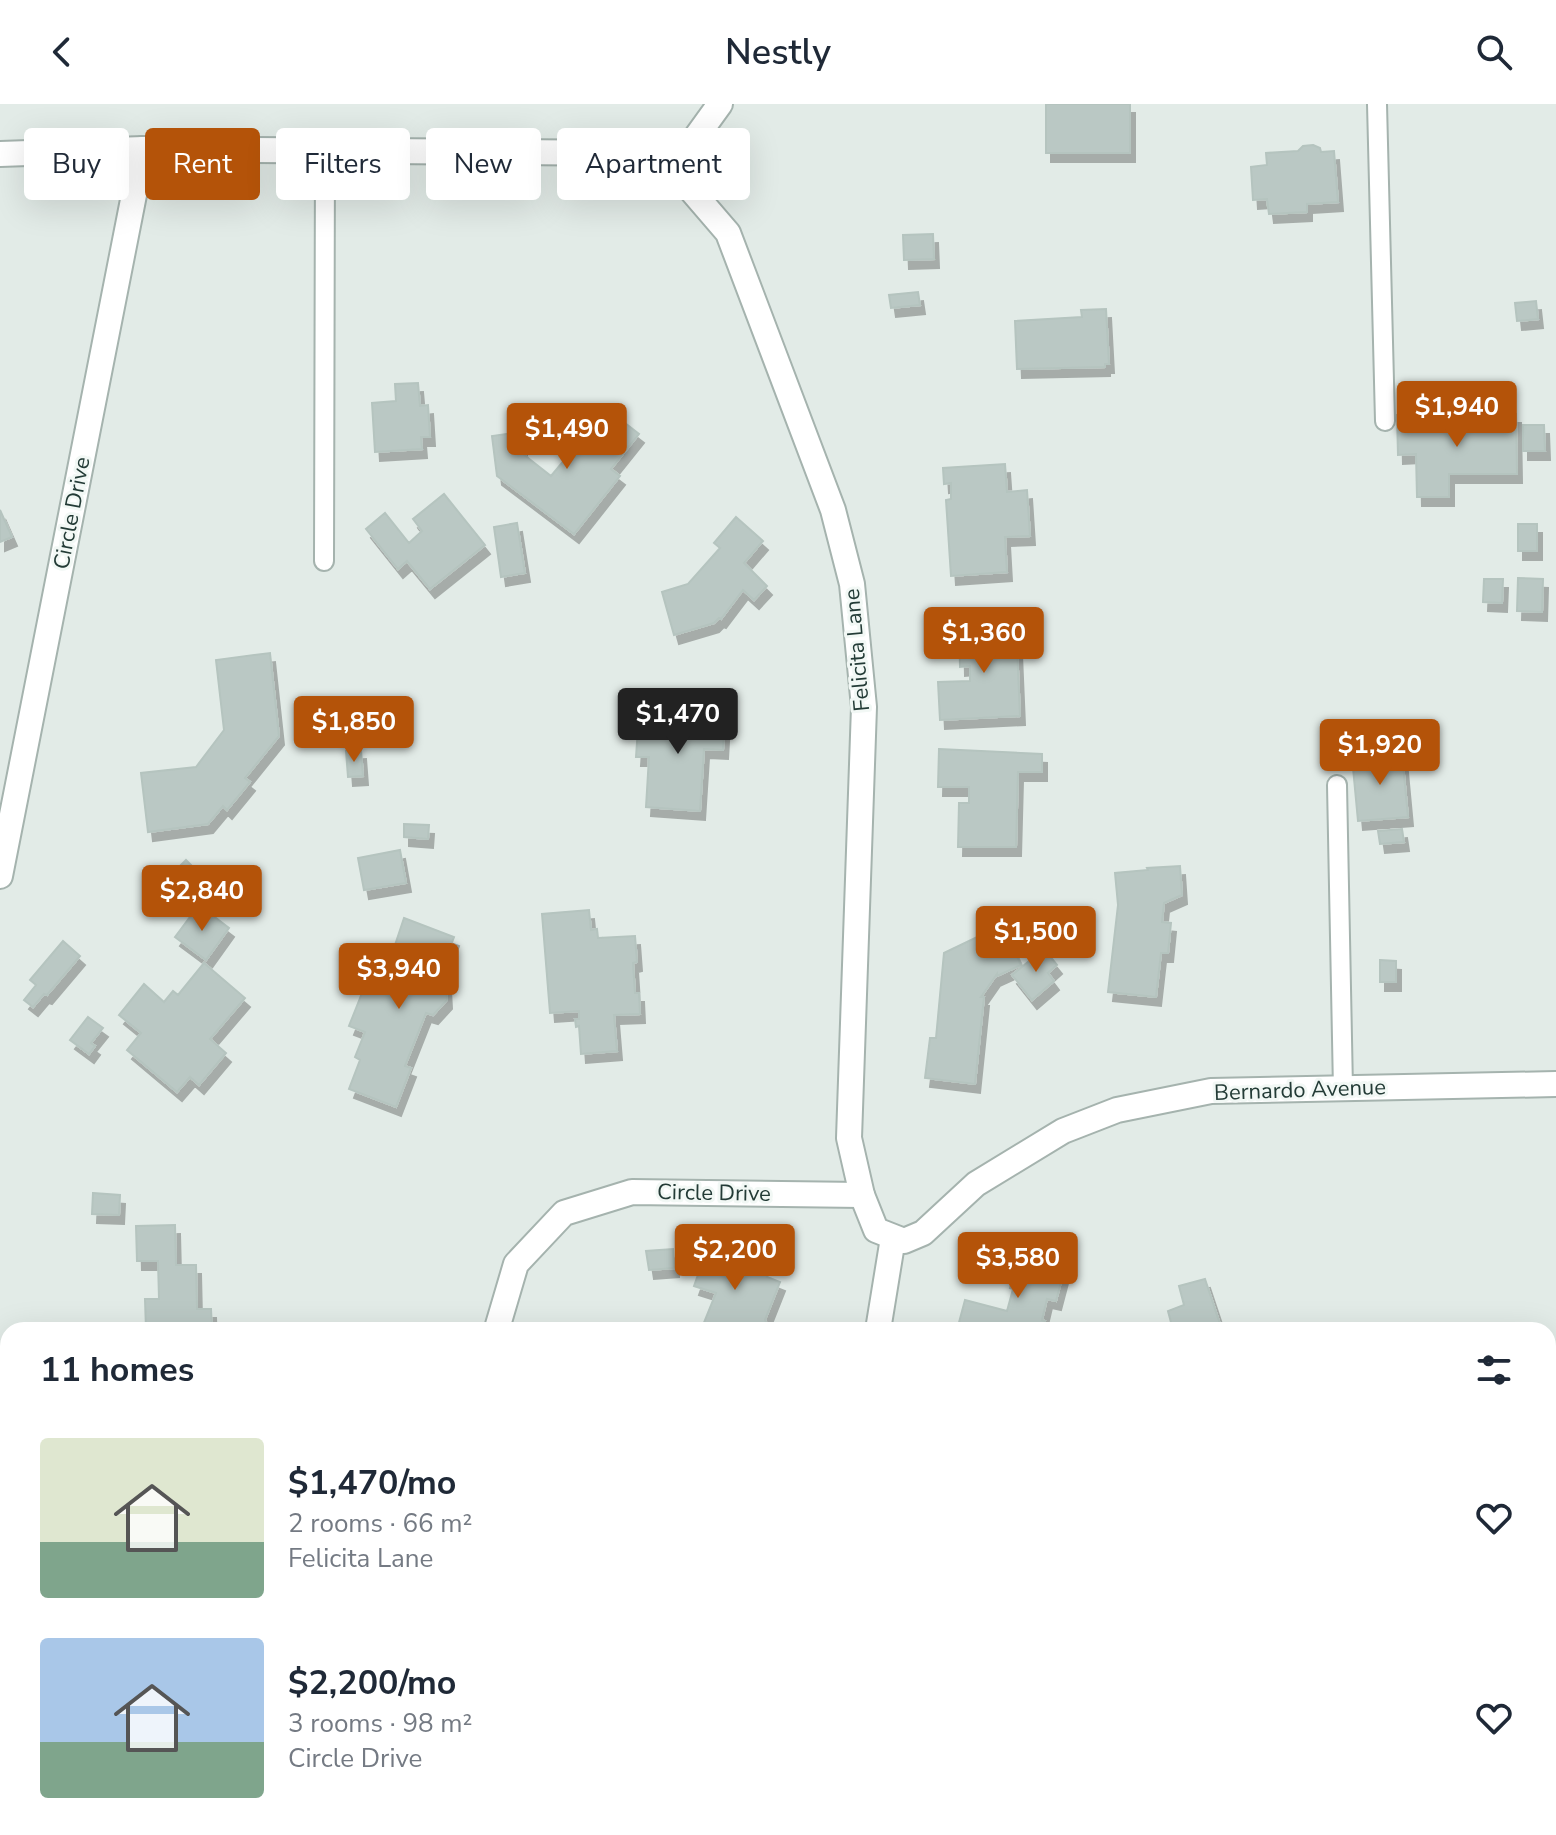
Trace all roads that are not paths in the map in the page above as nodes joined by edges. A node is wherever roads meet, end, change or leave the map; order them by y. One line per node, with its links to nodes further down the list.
1 (720, 104): 3 (street)
2 (1377, 104): 11 (lane)
3 (703, 128)
4 (143, 149): 5 (street); 8 (street); 14 (street, Circle Drive)
5 (276, 150)
6 (410, 151): 7 (street)
7 (557, 152)
8 (0, 154)
9 (325, 200): 12 (lane)
10 (700, 200): 17 (street, Felicita Lane)
11 (1385, 421)
12 (324, 561)
13 (1337, 785): 16 (lane)
14 (0, 876)
15 (1556, 1084): 16 (street, Bernardo Avenue)
16 (1343, 1089): 18 (street, Bernardo Avenue)
17 (862, 1195): 18 (street, Felicita Lane); 19 (street, Circle Drive)
18 (893, 1238): 20 (street)
19 (499, 1322)
20 (879, 1322)

